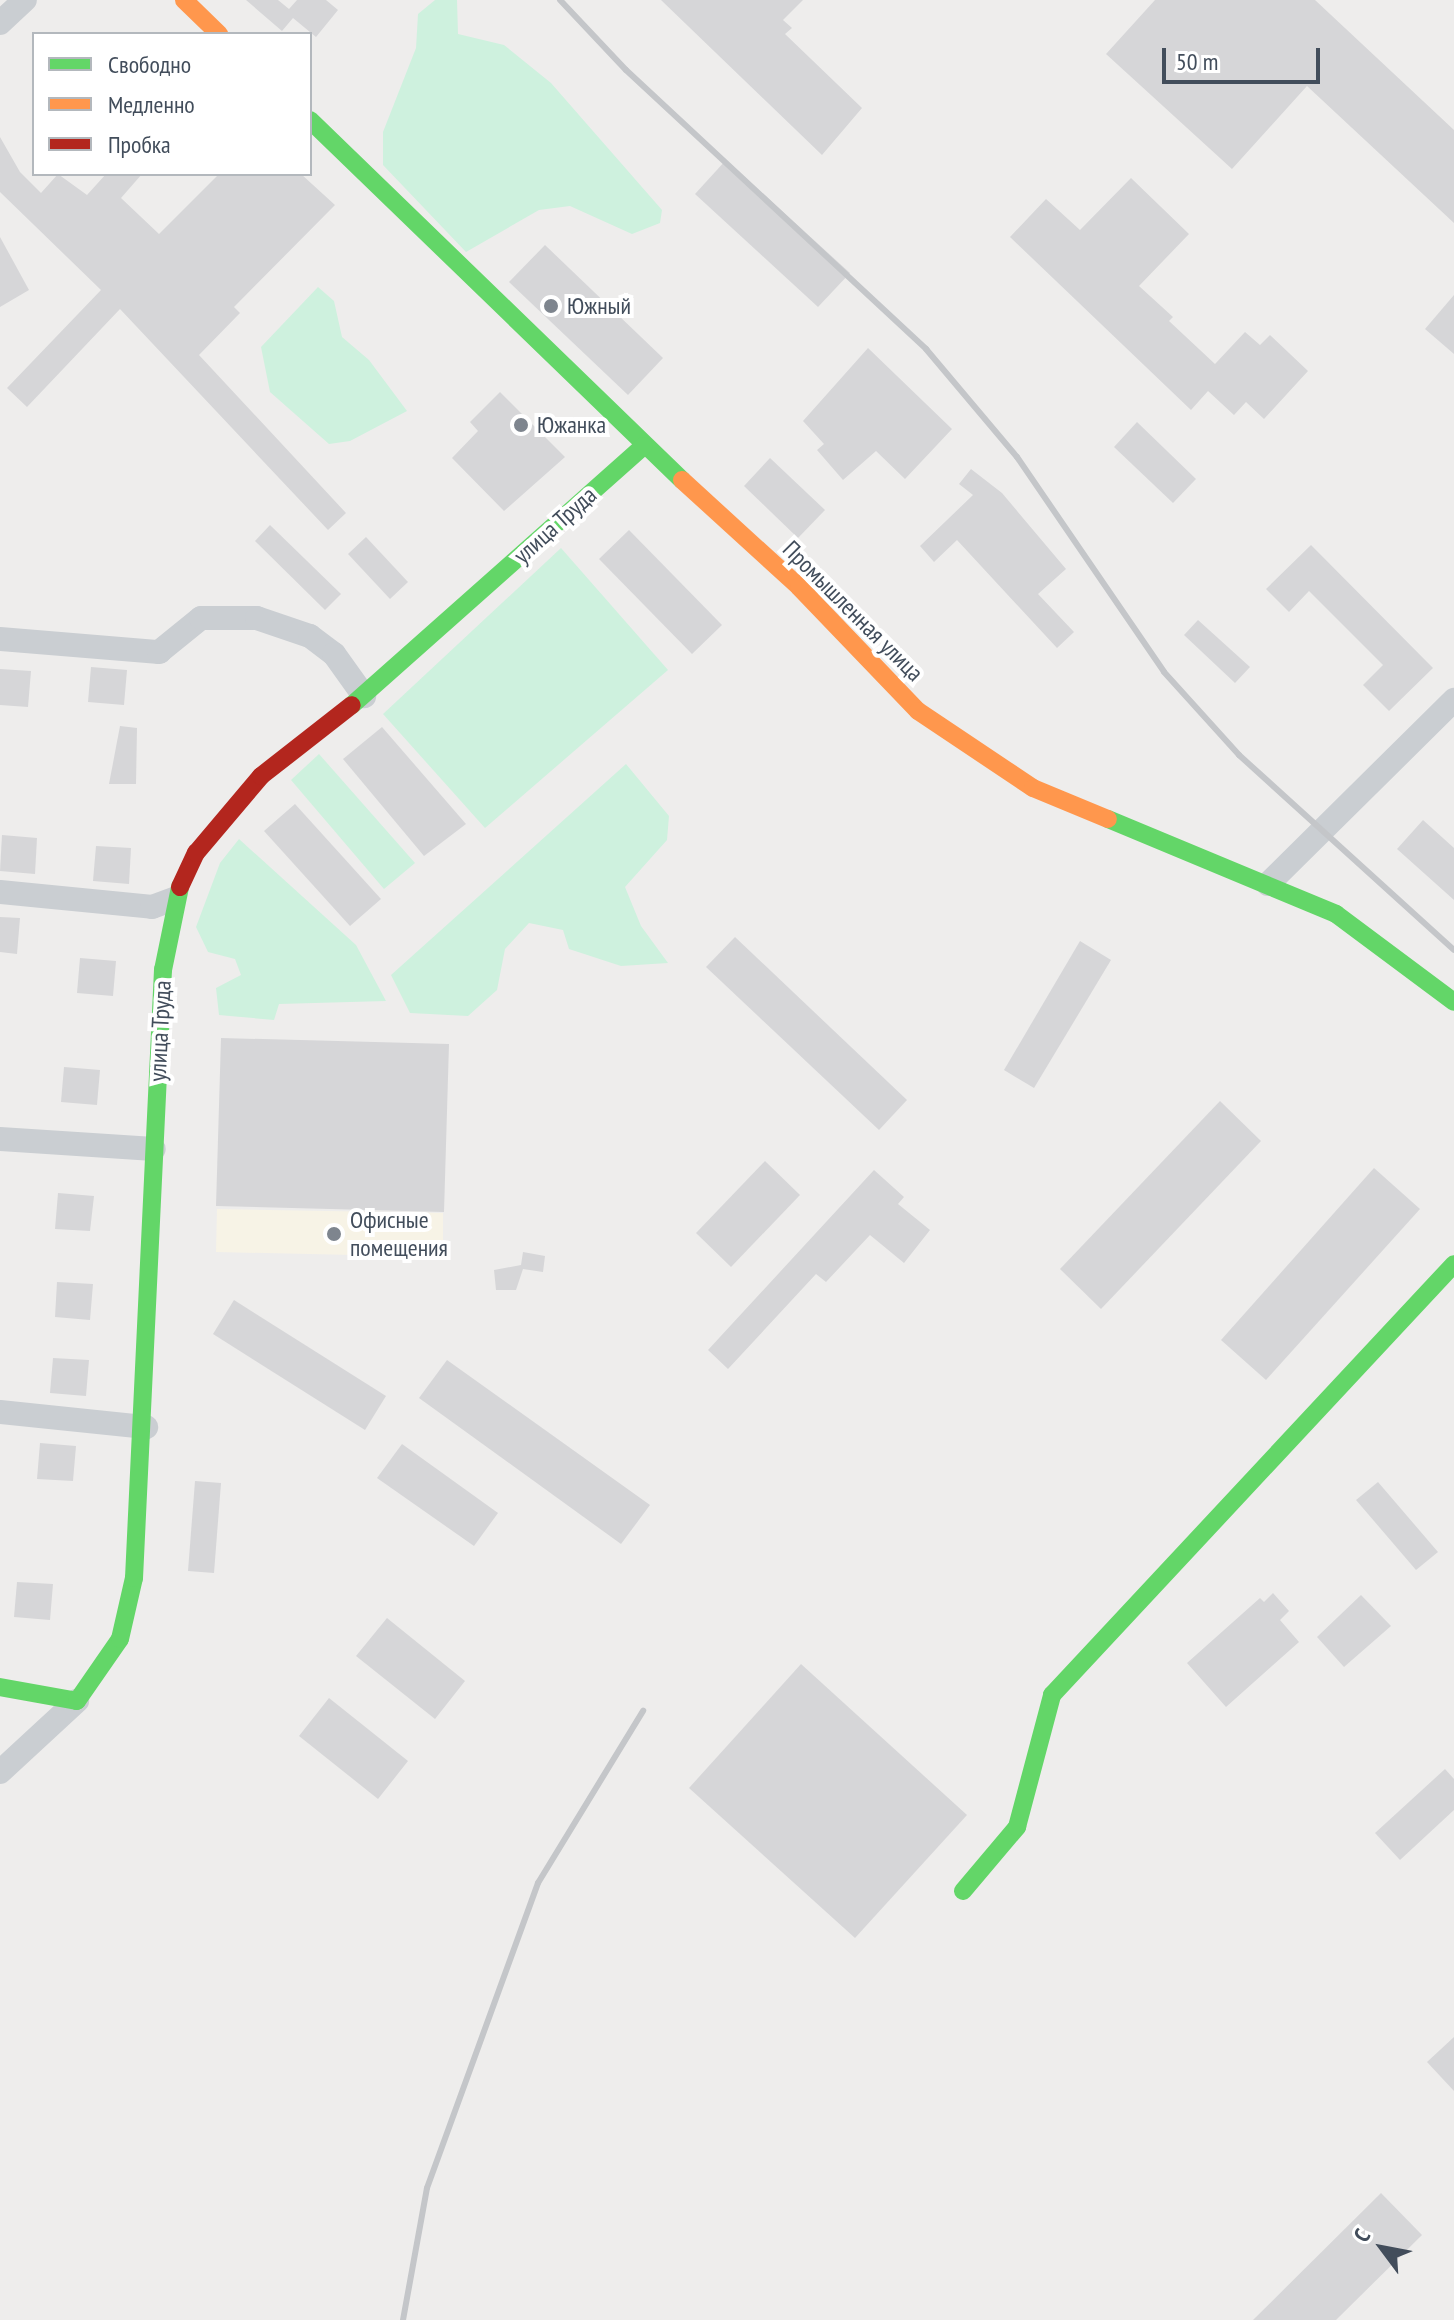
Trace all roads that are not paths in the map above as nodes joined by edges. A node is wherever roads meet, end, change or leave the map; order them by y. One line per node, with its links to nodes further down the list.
1 (25, 0): 3 (street)
2 (184, 0): 4 (street)
3 (0, 23)
4 (217, 32)
5 (312, 122): 6 (street, Промышленная улица)
6 (644, 446): 8 (street, улица Труда); 10 (street, Промышленная улица)
7 (0, 639): 8 (street)
8 (364, 696): 12 (street, улица Труда)
9 (1454, 700): 10 (street)
10 (1268, 884): 13 (street, Промышленная улица)
11 (0, 892): 12 (street)
12 (174, 899): 15 (street, улица Труда)
13 (1454, 1002)
14 (0, 1139): 15 (street)
15 (154, 1149): 18 (street, улица Труда)
16 (1454, 1264): 22 (street)
17 (0, 1412): 18 (street)
18 (146, 1427): 20 (street, улица Труда)
19 (0, 1687): 20 (street)
20 (77, 1701): 21 (street, улица Труда)
21 (0, 1772)
22 (963, 1891)

